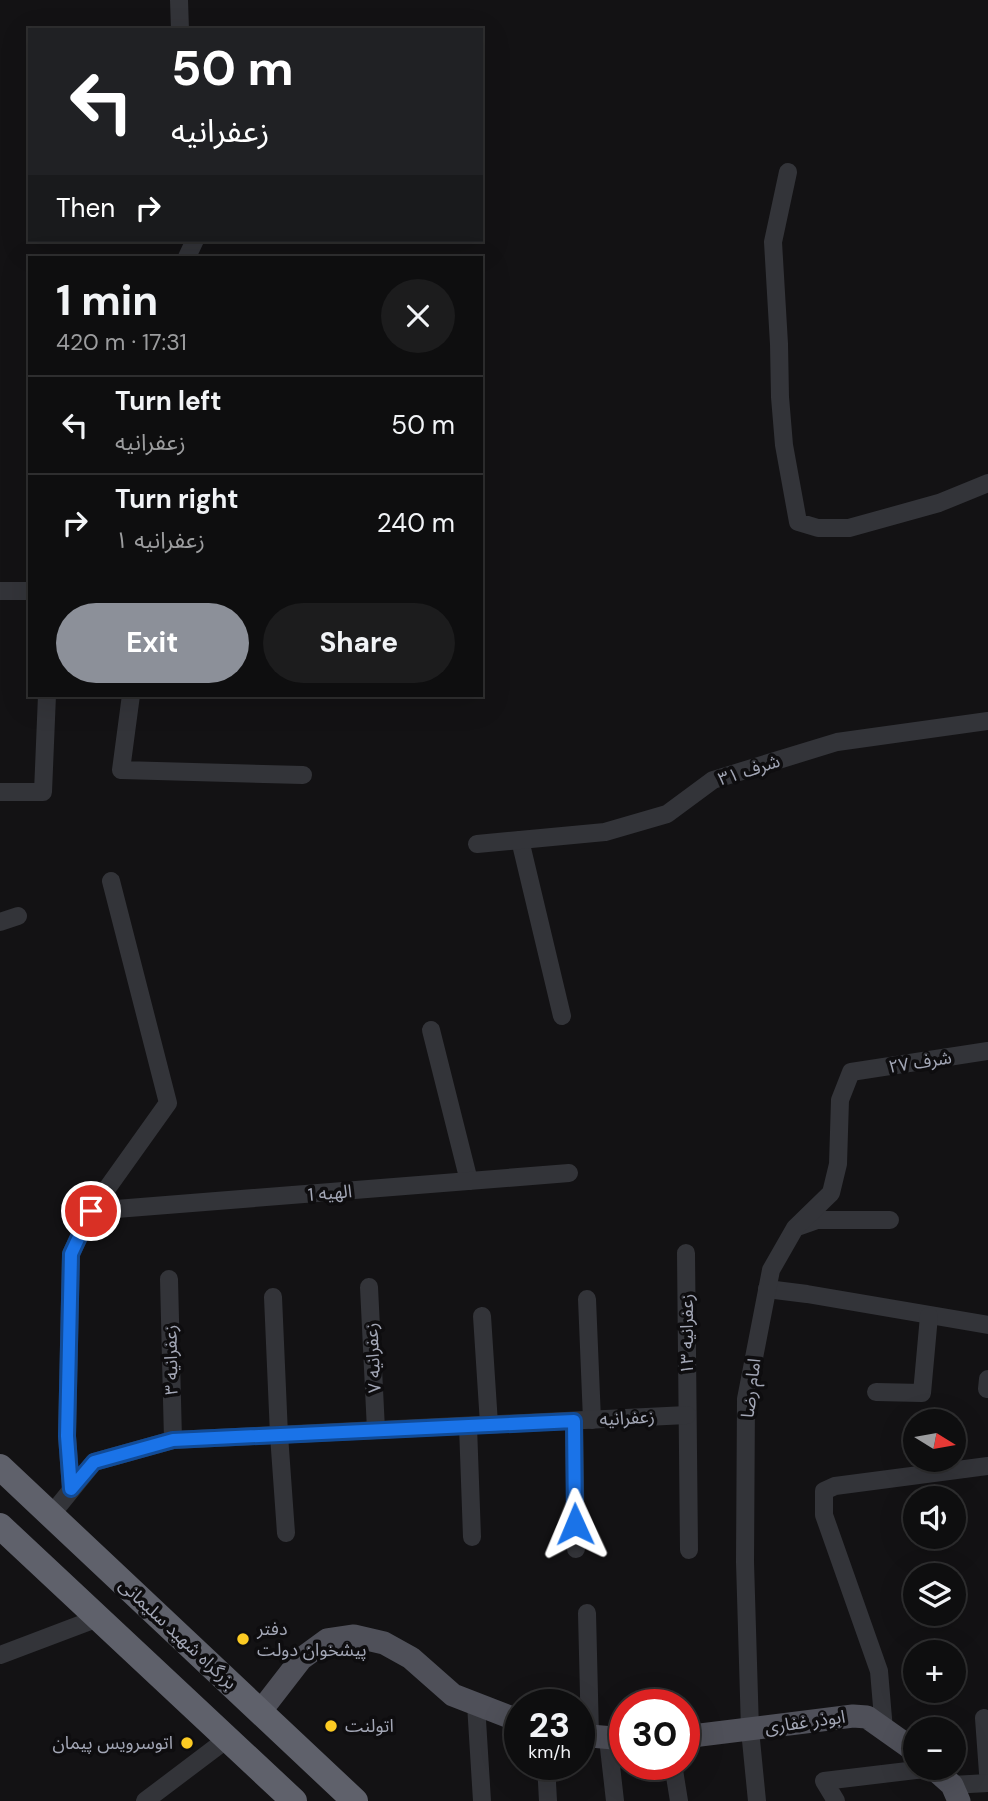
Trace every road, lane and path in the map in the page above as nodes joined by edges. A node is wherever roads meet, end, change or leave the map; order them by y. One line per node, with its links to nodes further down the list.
1 (179, 0): 2 (street)
2 (180, 28)
3 (788, 172): 4 (street)
4 (988, 483)
5 (0, 591): 6 (street)
6 (28, 591)
7 (47, 697): 11 (street)
8 (131, 697): 10 (street)
9 (988, 721): 12 (street, شرف ۳۱)
10 (303, 775)
11 (0, 792)
12 (520, 840): 13 (street, شرف ۳۱); 17 (street)
13 (477, 844)
14 (111, 881): 23 (street)
15 (18, 916): 16 (street)
16 (0, 922)
17 (562, 1016)
18 (431, 1030): 22 (street)
19 (988, 1051): 20 (street, شرف ۲۷)
20 (851, 1072): 25 (street, امام رضا)
21 (569, 1173): 22 (street, الهیه 1)
22 (469, 1181): 23 (street, الهیه 1)
23 (91, 1211): 46 (street)
24 (890, 1220): 25 (street)
25 (795, 1228): 29 (street, امام رضا)
26 (686, 1253): 36 (street, زعفرانیه ۱۳)
27 (169, 1279): 43 (street, زعفرانیه ۳)
28 (369, 1287): 41 (street, زعفرانیه ۷)
29 (767, 1289): 32 (street); 60 (street, امام رضا)
30 (273, 1297): 42 (street)
31 (587, 1299): 37 (street)
32 (929, 1316): 34 (street); 35 (street)
33 (482, 1317): 39 (street)
34 (988, 1325)
35 (876, 1392)
36 (687, 1416): 37 (street, زعفرانیه); 52 (street, زعفرانیه ۱۳)
37 (592, 1420): 38 (street, زعفرانیه)
38 (574, 1421): 39 (street, زعفرانیه); 51 (street)
39 (489, 1424): 40 (street, زعفرانیه)
40 (468, 1426): 41 (street, زعفرانیه); 50 (street)
41 (376, 1430): 42 (street, زعفرانیه)
42 (279, 1435): 43 (street, زعفرانیه); 49 (street)
43 (173, 1440): 46 (street, زعفرانیه)
44 (988, 1466): 61 (street)
45 (0, 1467): 47 (highway, بزرگراه شهید سلیمانی)
46 (71, 1489): 47 (street, زعفرانیه)
47 (51, 1515): 57 (highway, بزرگراه شهید سلیمانی)
48 (0, 1527): 54 (highway)
49 (286, 1533)
50 (472, 1537)
51 (576, 1549)
52 (689, 1550)
53 (587, 1613): 63 (street)
54 (99, 1619): 55 (street); 64 (highway)
55 (0, 1655)
56 (475, 1704): 57 (main road); 58 (main road); 76 (street)
57 (260, 1712): 75 (highway, بزرگراه شهید سلیمانی)
58 (504, 1715)
59 (984, 1718): 67 (street)
60 (750, 1730): 61 (main road, ابوذر غفاری); 62 (main road, ابوذر غفاری); 80 (street, امام رضا)
61 (884, 1730): 65 (main road, ابوذر غفاری)
62 (700, 1735)
63 (601, 1737): 78 (street)
64 (228, 1739): 73 (street); 74 (highway)
65 (903, 1743)
66 (903, 1772): 81 (street)
67 (988, 1773)
68 (547, 1780): 77 (street)
69 (676, 1780): 79 (street)
70 (944, 1780): 72 (main road)
71 (988, 1783): 72 (street)
72 (956, 1793)
73 (149, 1800)
74 (294, 1801)
75 (355, 1801)
76 (482, 1801)
77 (548, 1801)
78 (615, 1801)
79 (679, 1801)
80 (757, 1801)
81 (836, 1801)

